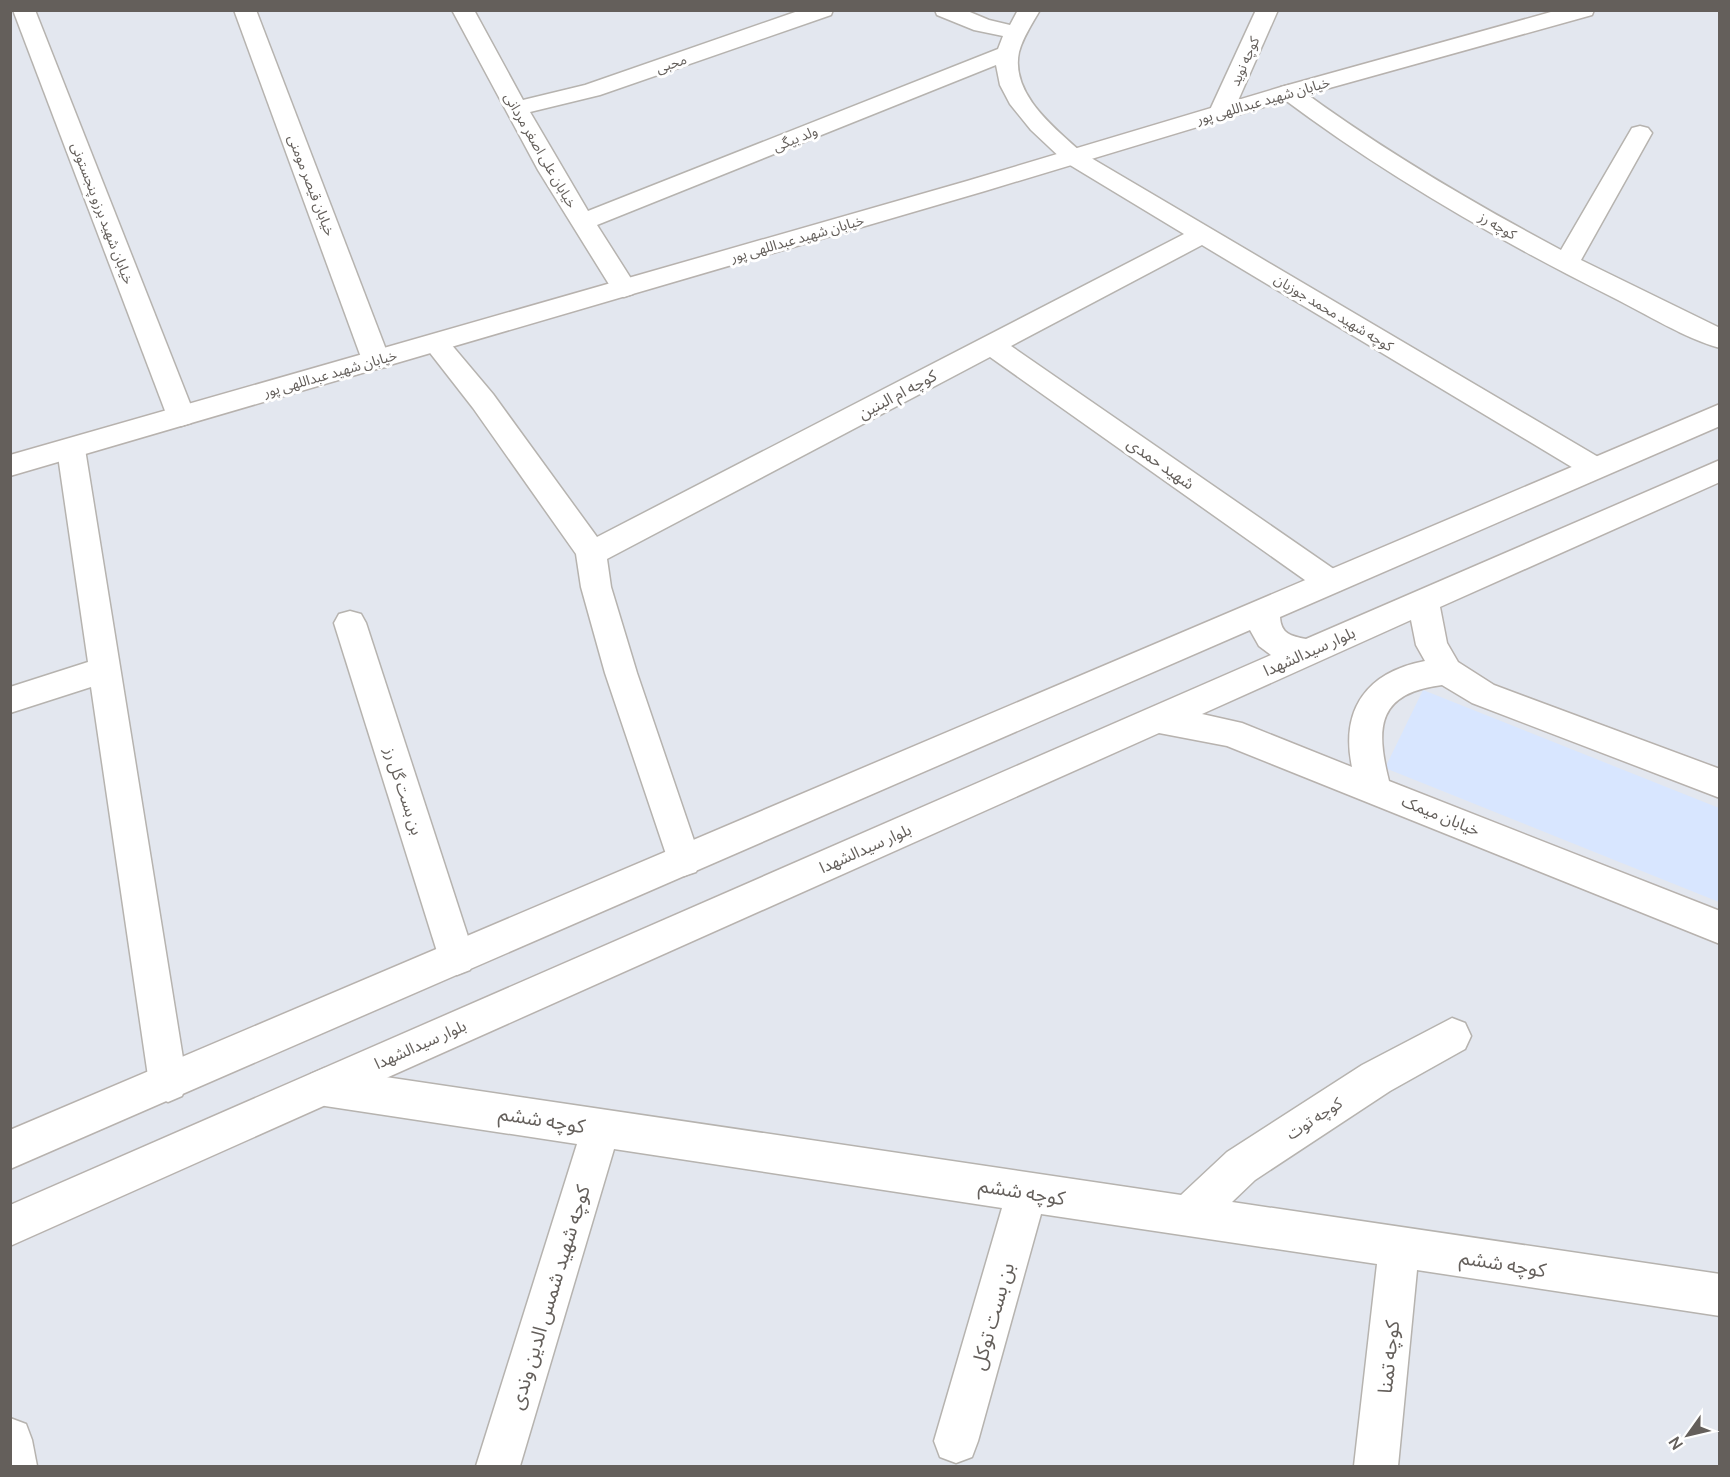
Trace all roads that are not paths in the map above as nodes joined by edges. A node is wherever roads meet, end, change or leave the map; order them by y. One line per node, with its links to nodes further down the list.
1 (24, 10): 24 (street, خیابان شهید برزو پنجستونی)
2 (245, 10): 22 (street, خیابان قیصر مومنی)
3 (462, 10): 11 (street, خیابان علی اصغر مردانی)
4 (823, 10): 11 (street, محبی)
5 (945, 10): 9 (street)
6 (1029, 10): 9 (street)
7 (1267, 10): 12 (street, کوچه نوید)
8 (1584, 10): 10 (street, خیابان شهید عبداللهی پور)
9 (1012, 43): 14 (street, کوچه شهید محمد جوزیان); 15 (street, ولد بیگی)
10 (1289, 92): 12 (street, خیابان شهید عبداللهی پور); 17 (street, کوچه رز)
11 (517, 108): 15 (street, خیابان علی اصغر مردانی)
12 (1221, 112): 14 (street, خیابان شهید عبداللهی پور)
13 (1640, 132): 17 (street)
14 (1073, 157): 16 (street, کوچه شهید محمد جوزیان); 18 (street, خیابان شهید عبداللهی پور)
15 (583, 222): 18 (street, خیابان علی اصغر مردانی)
16 (1203, 234): 21 (street, کوچه ام البنین); 27 (street, کوچه شهید محمد جوزیان)
17 (1566, 264): 19 (street, کوچه رز)
18 (624, 288): 20 (street, خیابان شهید عبداللهی پور)
19 (1719, 339)
20 (436, 343): 22 (street, خیابان شهید عبداللهی پور); 29 (street)
21 (992, 345): 29 (street, کوچه ام البنین); 30 (street, شهید حمدی)
22 (376, 360): 24 (street, خیابان شهید عبداللهی پور)
23 (1719, 414): 27 (street)
24 (181, 417): 25 (street, خیابان شهید عبداللهی پور)
25 (71, 449): 26 (street, خیابان شهید عبداللهی پور); 35 (street)
26 (10, 466)
27 (1595, 468): 30 (street)
28 (1719, 470): 31 (street, بلوار سیدالشهدا)
29 (591, 554): 41 (street)
30 (1330, 582): 32 (street)
31 (1423, 601): 34 (street, بلوار سیدالشهدا); 36 (street)
32 (1264, 611): 34 (street); 41 (street)
33 (350, 623): 43 (street, بن بست گل رز)
34 (1308, 652): 38 (street, بلوار سیدالشهدا)
35 (105, 670): 37 (street); 45 (street)
36 (1447, 671): 39 (street); 40 (street)
37 (10, 700)
38 (1157, 719): 40 (street, خیابان میمک); 46 (street, بلوار سیدالشهدا)
39 (1719, 784)
40 (1374, 788): 42 (street, خیابان میمک)
41 (684, 861): 43 (street)
42 (1719, 928)
43 (457, 958): 45 (street)
44 (1452, 1036): 50 (street, کوچه توت)
45 (168, 1083): 48 (street)
46 (325, 1087): 47 (street, کوچه ششم); 51 (street, بلوار سیدالشهدا)
47 (601, 1128): 49 (street, کوچه ششم); 57 (street, کوچه شهید شمس الدین وندی)
48 (10, 1150)
49 (1027, 1192): 50 (street, کوچه ششم); 55 (street, بن بست توکل)
50 (1188, 1216): 52 (street, کوچه ششم)
51 (10, 1226)
52 (1399, 1247): 53 (street, کوچه ششم); 58 (street, کوچه تمنا)
53 (1719, 1295)
54 (10, 1440): 56 (street)
55 (956, 1441)
56 (15, 1467)
57 (498, 1467)
58 (1376, 1467)

